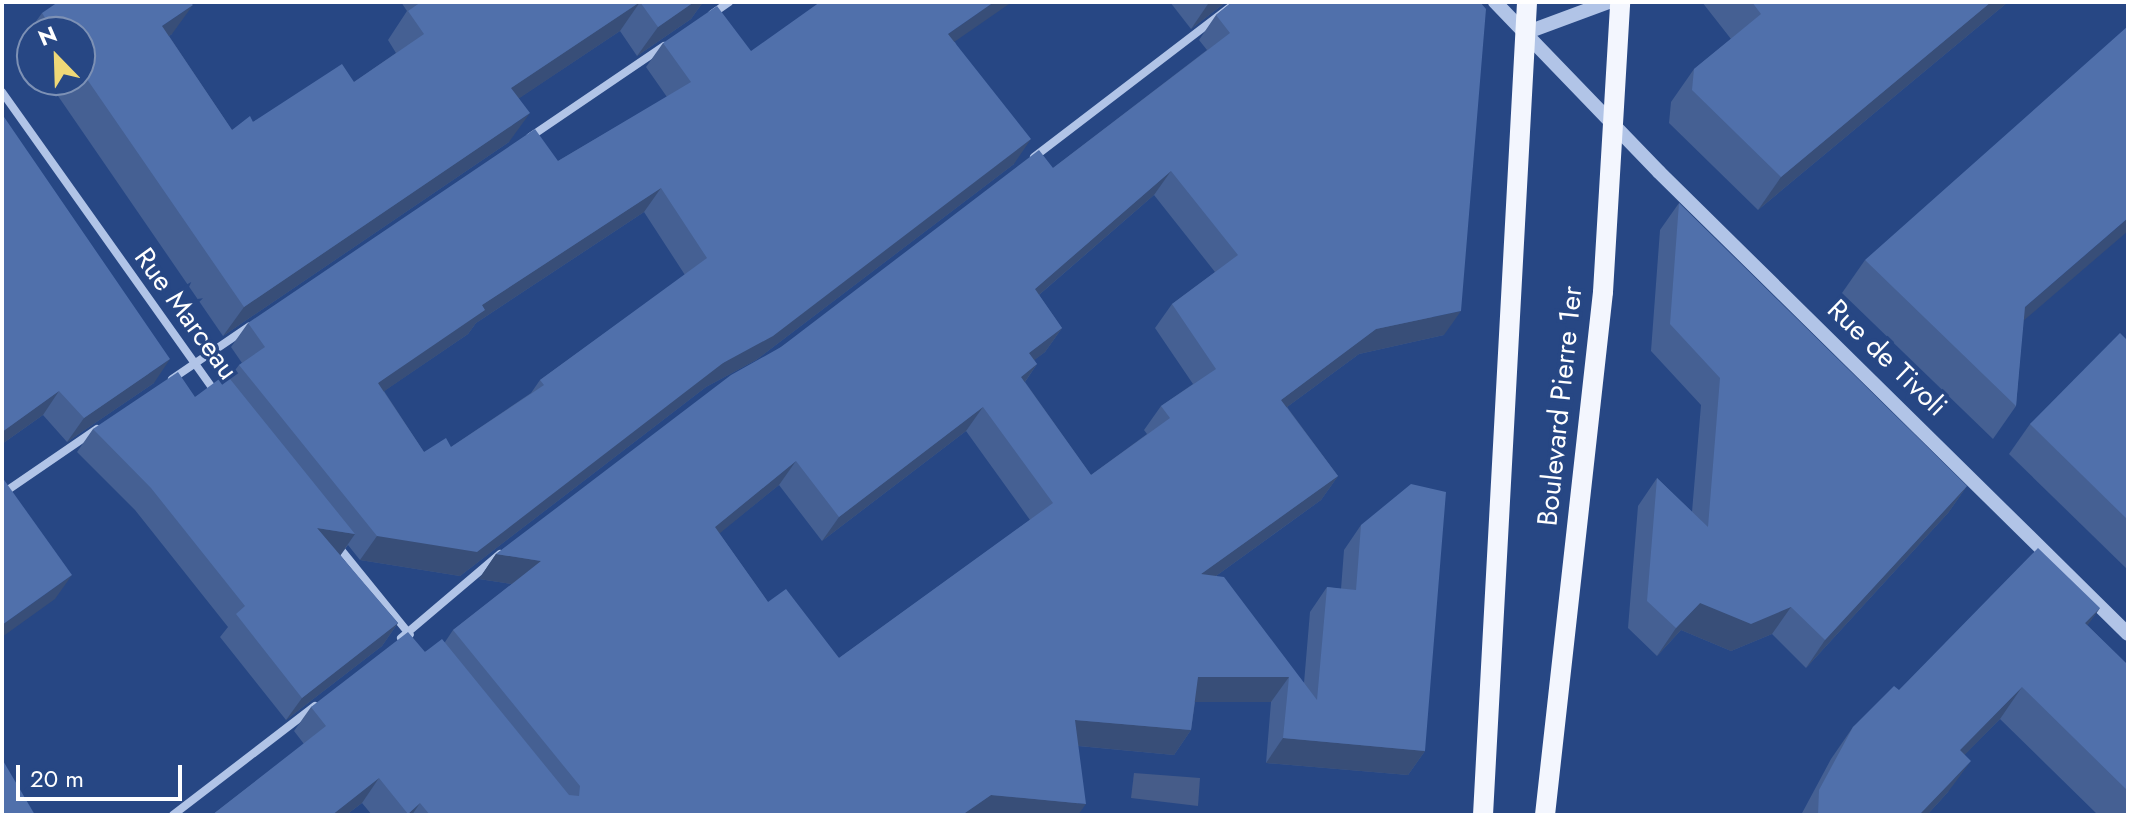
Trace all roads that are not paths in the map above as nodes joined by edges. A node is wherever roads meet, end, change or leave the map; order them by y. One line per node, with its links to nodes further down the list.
1 (729, 2): 7 (street)
2 (1237, 2): 13 (street)
3 (1495, 2): 8 (street, Rue de Tivoli)
4 (1527, 2): 8 (main road, Boulevard Pierre 1er)
5 (1609, 2): 8 (street)
6 (1620, 2): 11 (main road, Boulevard Pierre 1er)
7 (703, 20)
8 (1525, 33): 11 (street, Rue de Tivoli); 28 (main road, Boulevard Pierre 1er)
9 (677, 37): 12 (street)
10 (2, 92): 15 (street, Rue Marceau)
11 (1609, 121): 23 (street, Rue de Tivoli); 29 (main road, Boulevard Pierre 1er)
12 (520, 143)
13 (1023, 165)
14 (259, 320): 15 (street)
15 (194, 364): 16 (street); 17 (street, Rue Marceau)
16 (156, 389)
17 (221, 400)
18 (105, 424): 19 (street)
19 (2, 494)
20 (329, 535): 22 (street)
21 (509, 547): 22 (street)
22 (408, 633): 24 (street); 25 (street)
23 (2128, 634)
24 (418, 645)
25 (388, 650)
26 (330, 695): 27 (street)
27 (173, 815)
28 (1483, 815)
29 (1545, 815)

